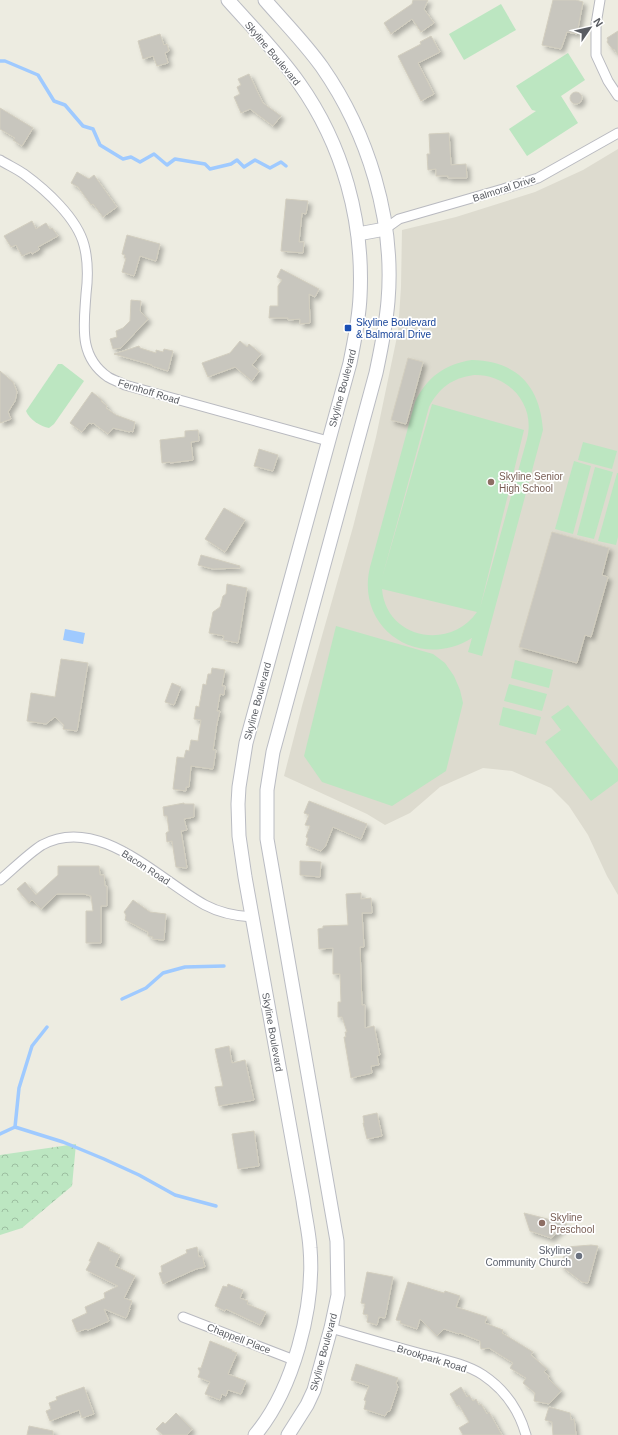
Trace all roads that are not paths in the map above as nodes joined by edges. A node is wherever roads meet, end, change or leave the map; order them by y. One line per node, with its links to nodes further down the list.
1 (228, 0): 8 (main road, Skyline Boulevard)
2 (265, 0): 7 (main road, Skyline Boulevard)
3 (600, 0): 4 (street)
4 (618, 96)
5 (618, 133): 7 (street, Balmoral Drive)
6 (0, 160): 9 (street, Fernhoff Road)
7 (385, 229): 8 (main road); 13 (main road, Skyline Boulevard)
8 (358, 234): 9 (main road, Skyline Boulevard)
9 (328, 441): 11 (main road, Skyline Boulevard)
10 (0, 880): 11 (street, Bacon Road)
11 (252, 917): 14 (main road, Skyline Boulevard)
12 (184, 1317): 14 (street, Chappell Place)
13 (331, 1328): 16 (main road, Skyline Boulevard); 17 (street, Brookpark Road)
14 (294, 1360): 15 (main road, Skyline Boulevard)
15 (255, 1435)
16 (288, 1435)
17 (526, 1435)

